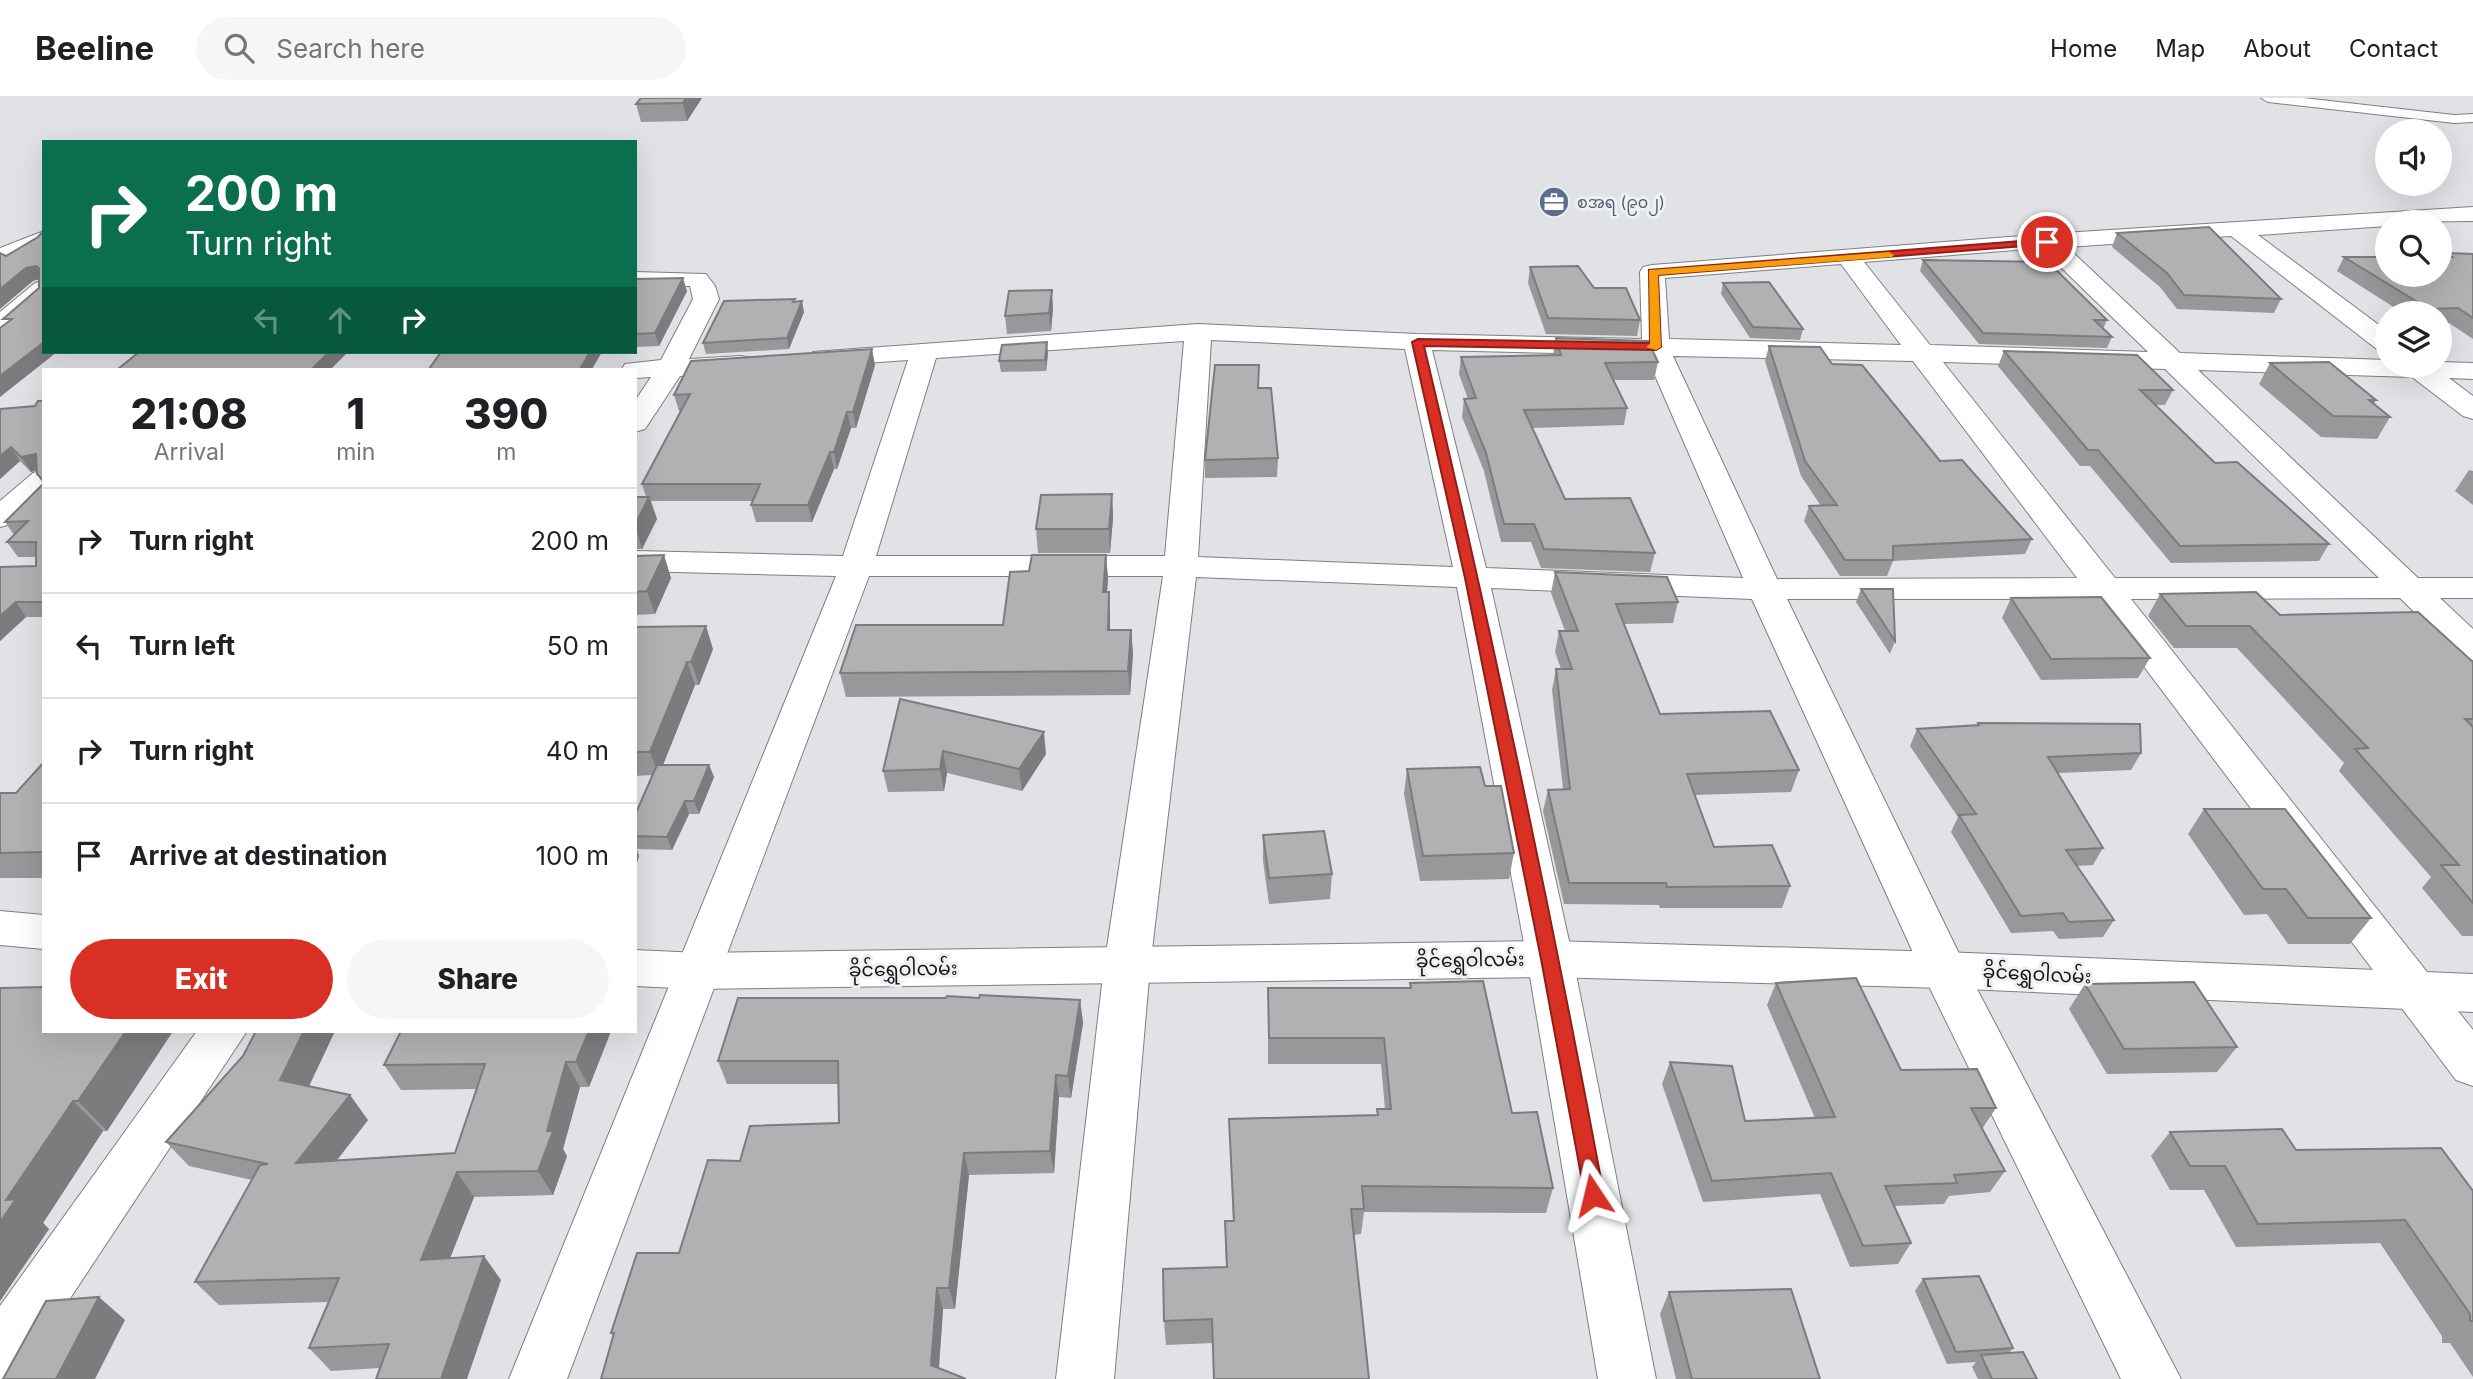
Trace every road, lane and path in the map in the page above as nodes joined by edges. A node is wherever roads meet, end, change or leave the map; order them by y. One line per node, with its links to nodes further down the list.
1 (2268, 98): 2 (lane)
2 (2473, 118)
3 (2466, 218): 4 (street)
4 (2236, 229): 6 (street); 13 (street)
5 (42, 239): 7 (street)
6 (2047, 242): 8 (street); 20 (street)
7 (0, 257)
8 (1849, 258): 15 (street); 17 (street)
9 (637, 279): 22 (street)
10 (42, 290): 11 (street)
11 (0, 325)
12 (1198, 332): 14 (street); 16 (street); 33 (street)
13 (2375, 335)
14 (1418, 342): 15 (street); 34 (street)
15 (1656, 347): 17 (street); 37 (street)
16 (924, 352): 18 (street); 32 (street)
17 (1922, 353): 20 (street); 38 (street)
18 (804, 360)
19 (764, 362): 22 (street)
20 (2172, 362): 21 (street); 35 (street)
21 (2375, 367)
22 (671, 368): 23 (street); 28 (street)
23 (637, 370)
24 (2452, 370): 25 (street)
25 (2473, 371)
26 (2431, 378): 27 (street)
27 (2473, 410)
28 (637, 420)
29 (42, 481): 30 (street)
30 (0, 517)
31 (637, 561): 32 (street)
32 (856, 566): 33 (street); 46 (street)
33 (1181, 566): 34 (street); 43 (street)
34 (1472, 578): 37 (street); 42 (street)
35 (2408, 587): 36 (street); 38 (street); 39 (street)
36 (2473, 588)
37 (1765, 589): 38 (street); 45 (street)
38 (2105, 589): 47 (street)
39 (2473, 649)
40 (0, 928): 41 (street)
41 (42, 932)
42 (1550, 959): 43 (street, ခိုင်ရွှေဝါလမ်း); 45 (street, ခိုင်ရွှေဝါလမ်း); 54 (street)
43 (1127, 967): 46 (street, ခိုင်ရွှေဝါလမ်း); 53 (street)
44 (637, 968): 46 (street, ခိုင်ရွှေဝါလမ်း)
45 (1944, 970): 47 (street, ခိုင်ရွှေဝါလမ်း); 55 (street)
46 (698, 971): 52 (street)
47 (2415, 991): 48 (street, ခိုင်ရွှေဝါလမ်း); 50 (street)
48 (2473, 993)
49 (222, 1033): 51 (street)
50 (2473, 1066)
51 (0, 1354)
52 (538, 1379)
53 (1085, 1379)
54 (1627, 1379)
55 (2151, 1379)

